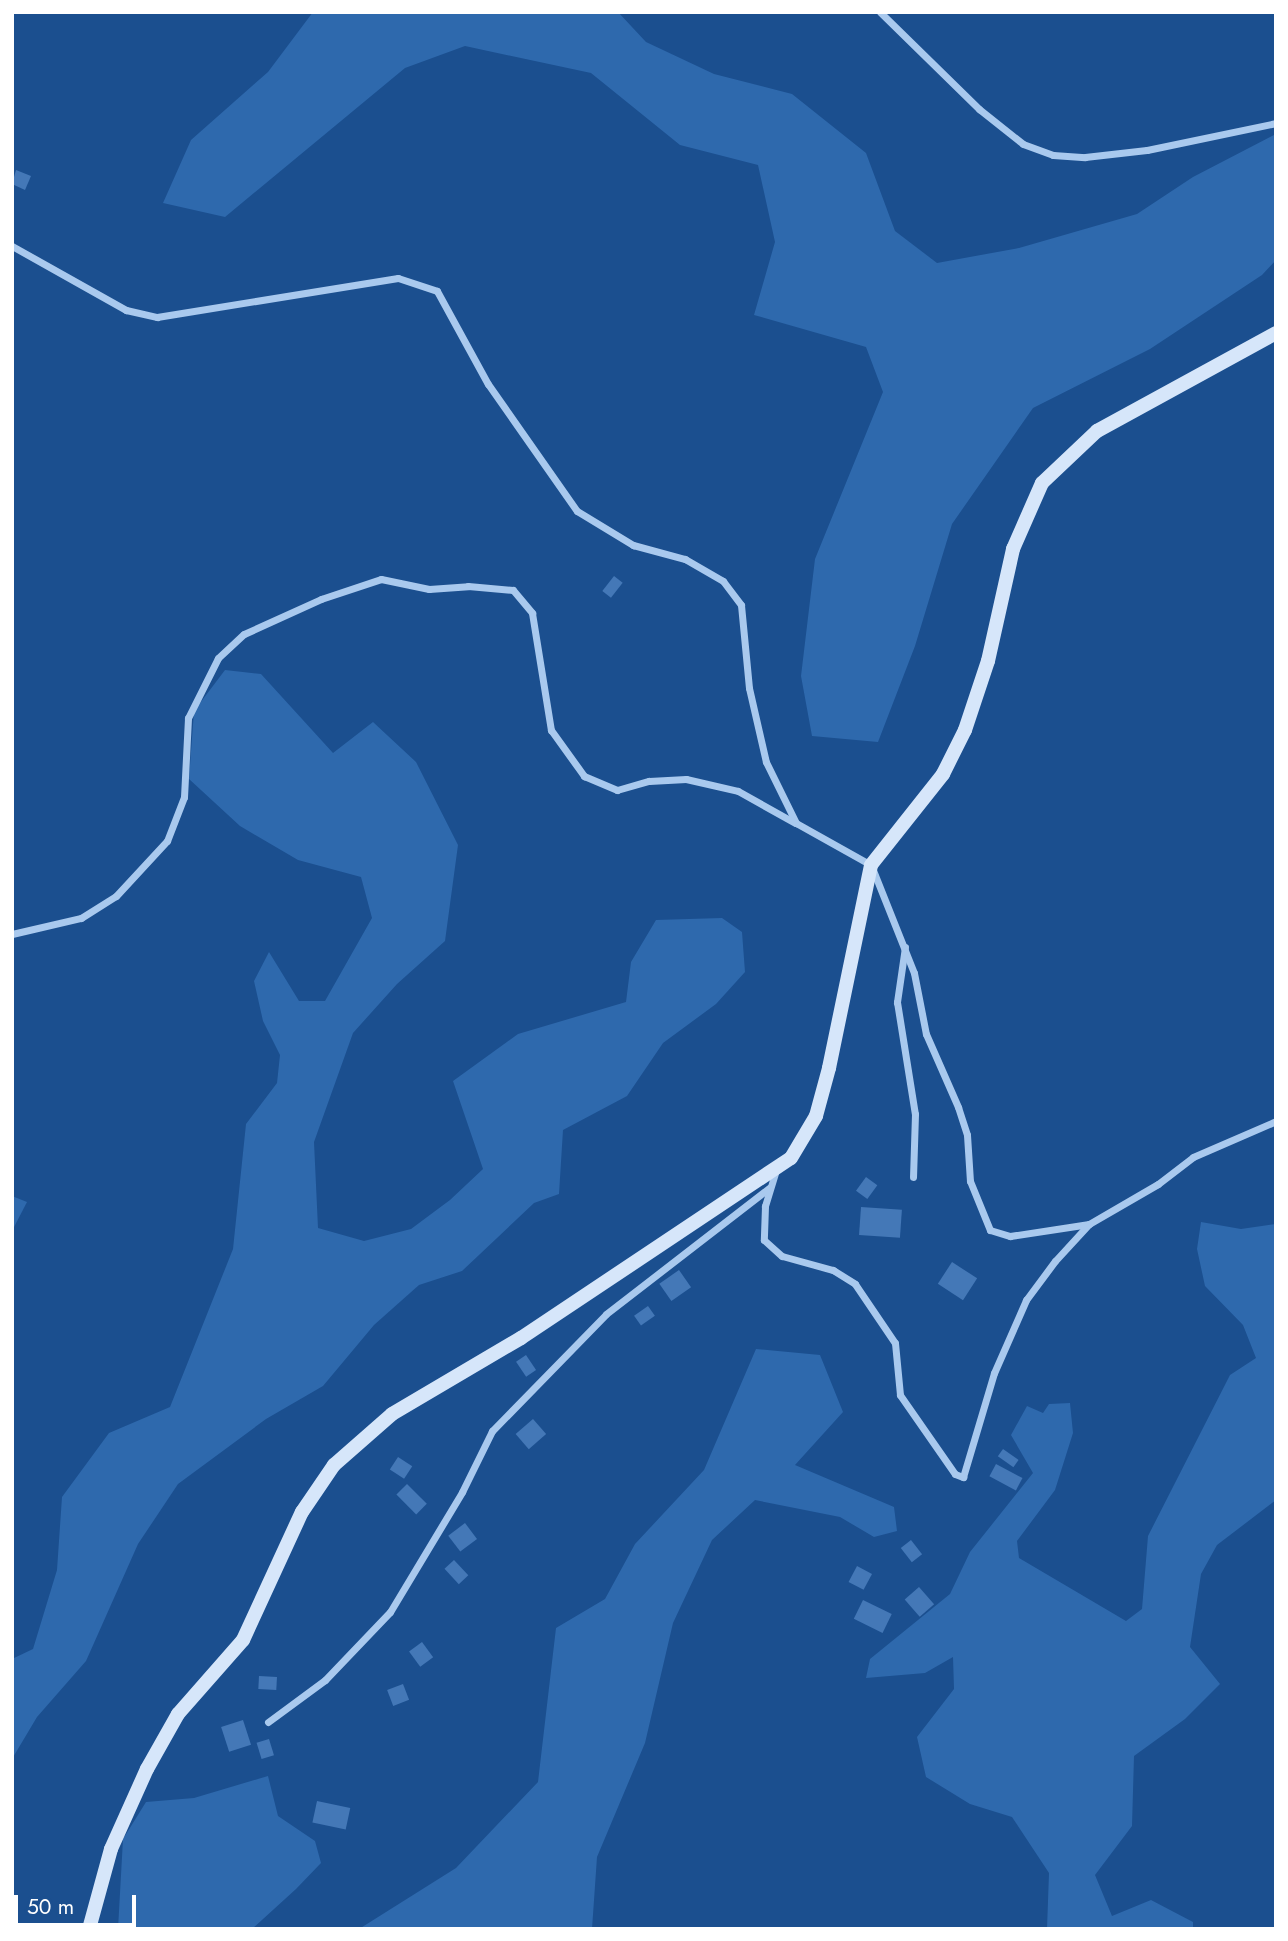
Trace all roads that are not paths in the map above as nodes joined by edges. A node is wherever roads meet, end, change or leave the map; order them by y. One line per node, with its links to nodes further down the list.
1 (880, 12): 2 (street)
2 (1276, 123)
3 (12, 246): 5 (street)
4 (1276, 333): 6 (street)
5 (796, 823): 6 (street); 7 (street)
6 (871, 865): 8 (street); 10 (street)
7 (12, 934)
8 (905, 947): 11 (street); 13 (street)
9 (1276, 1121): 13 (street)
10 (776, 1169): 12 (street); 15 (street)
11 (913, 1177)
12 (769, 1188): 13 (street); 14 (street)
13 (1089, 1224)
14 (268, 1722)
15 (89, 1929)

